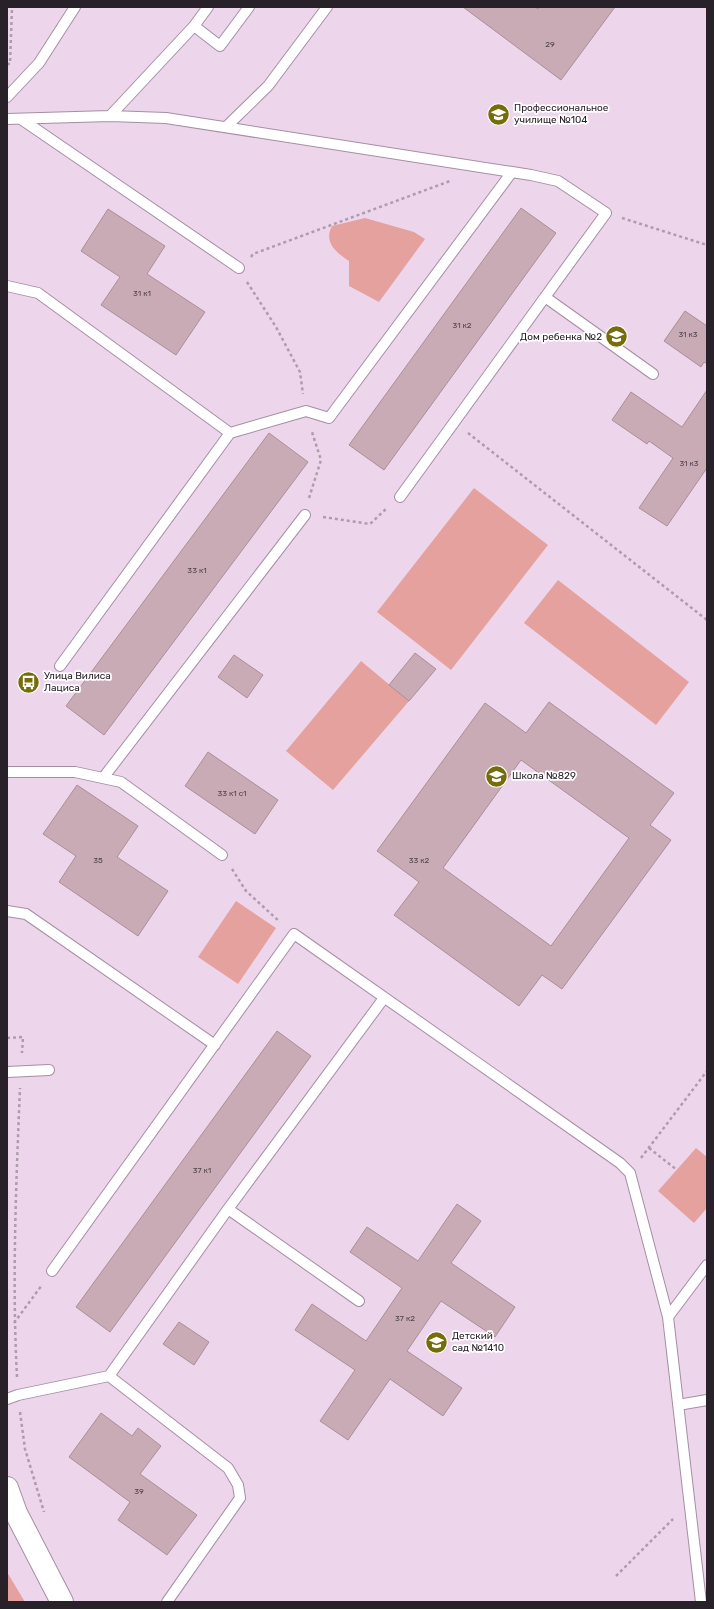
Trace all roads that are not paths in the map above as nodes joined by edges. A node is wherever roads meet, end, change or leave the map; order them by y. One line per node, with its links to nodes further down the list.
1 (75, 7): 6 (lane)
2 (208, 7): 5 (lane)
3 (249, 7): 5 (lane)
4 (327, 7): 10 (lane)
5 (194, 26): 7 (lane)
6 (7, 97)
7 (110, 116): 9 (lane); 10 (lane)
8 (7, 119): 9 (lane)
9 (21, 119): 12 (lane)
10 (226, 127): 11 (lane)
11 (512, 172): 14 (lane); 16 (lane)
12 (239, 268)
13 (7, 286): 16 (lane)
14 (544, 298): 15 (lane); 17 (lane)
15 (653, 374)
16 (230, 433): 19 (lane)
17 (400, 497)
18 (305, 515): 21 (lane)
19 (60, 666)
20 (7, 772): 21 (lane)
21 (103, 778): 22 (lane)
22 (222, 855)
23 (7, 912): 25 (lane)
24 (384, 998): 25 (lane); 28 (lane); 32 (lane)
25 (215, 1045): 30 (lane)
26 (49, 1070): 27 (lane)
27 (7, 1072)
28 (228, 1209): 31 (lane); 33 (lane)
29 (707, 1265): 32 (lane)
30 (52, 1271)
31 (359, 1301)
32 (668, 1317): 36 (lane)
33 (109, 1376): 34 (lane); 39 (lane)
34 (7, 1399)
35 (707, 1400): 36 (lane)
36 (678, 1405): 40 (lane)
37 (7, 1488): 38 (street)
38 (62, 1602)
39 (167, 1602)
40 (701, 1602)

